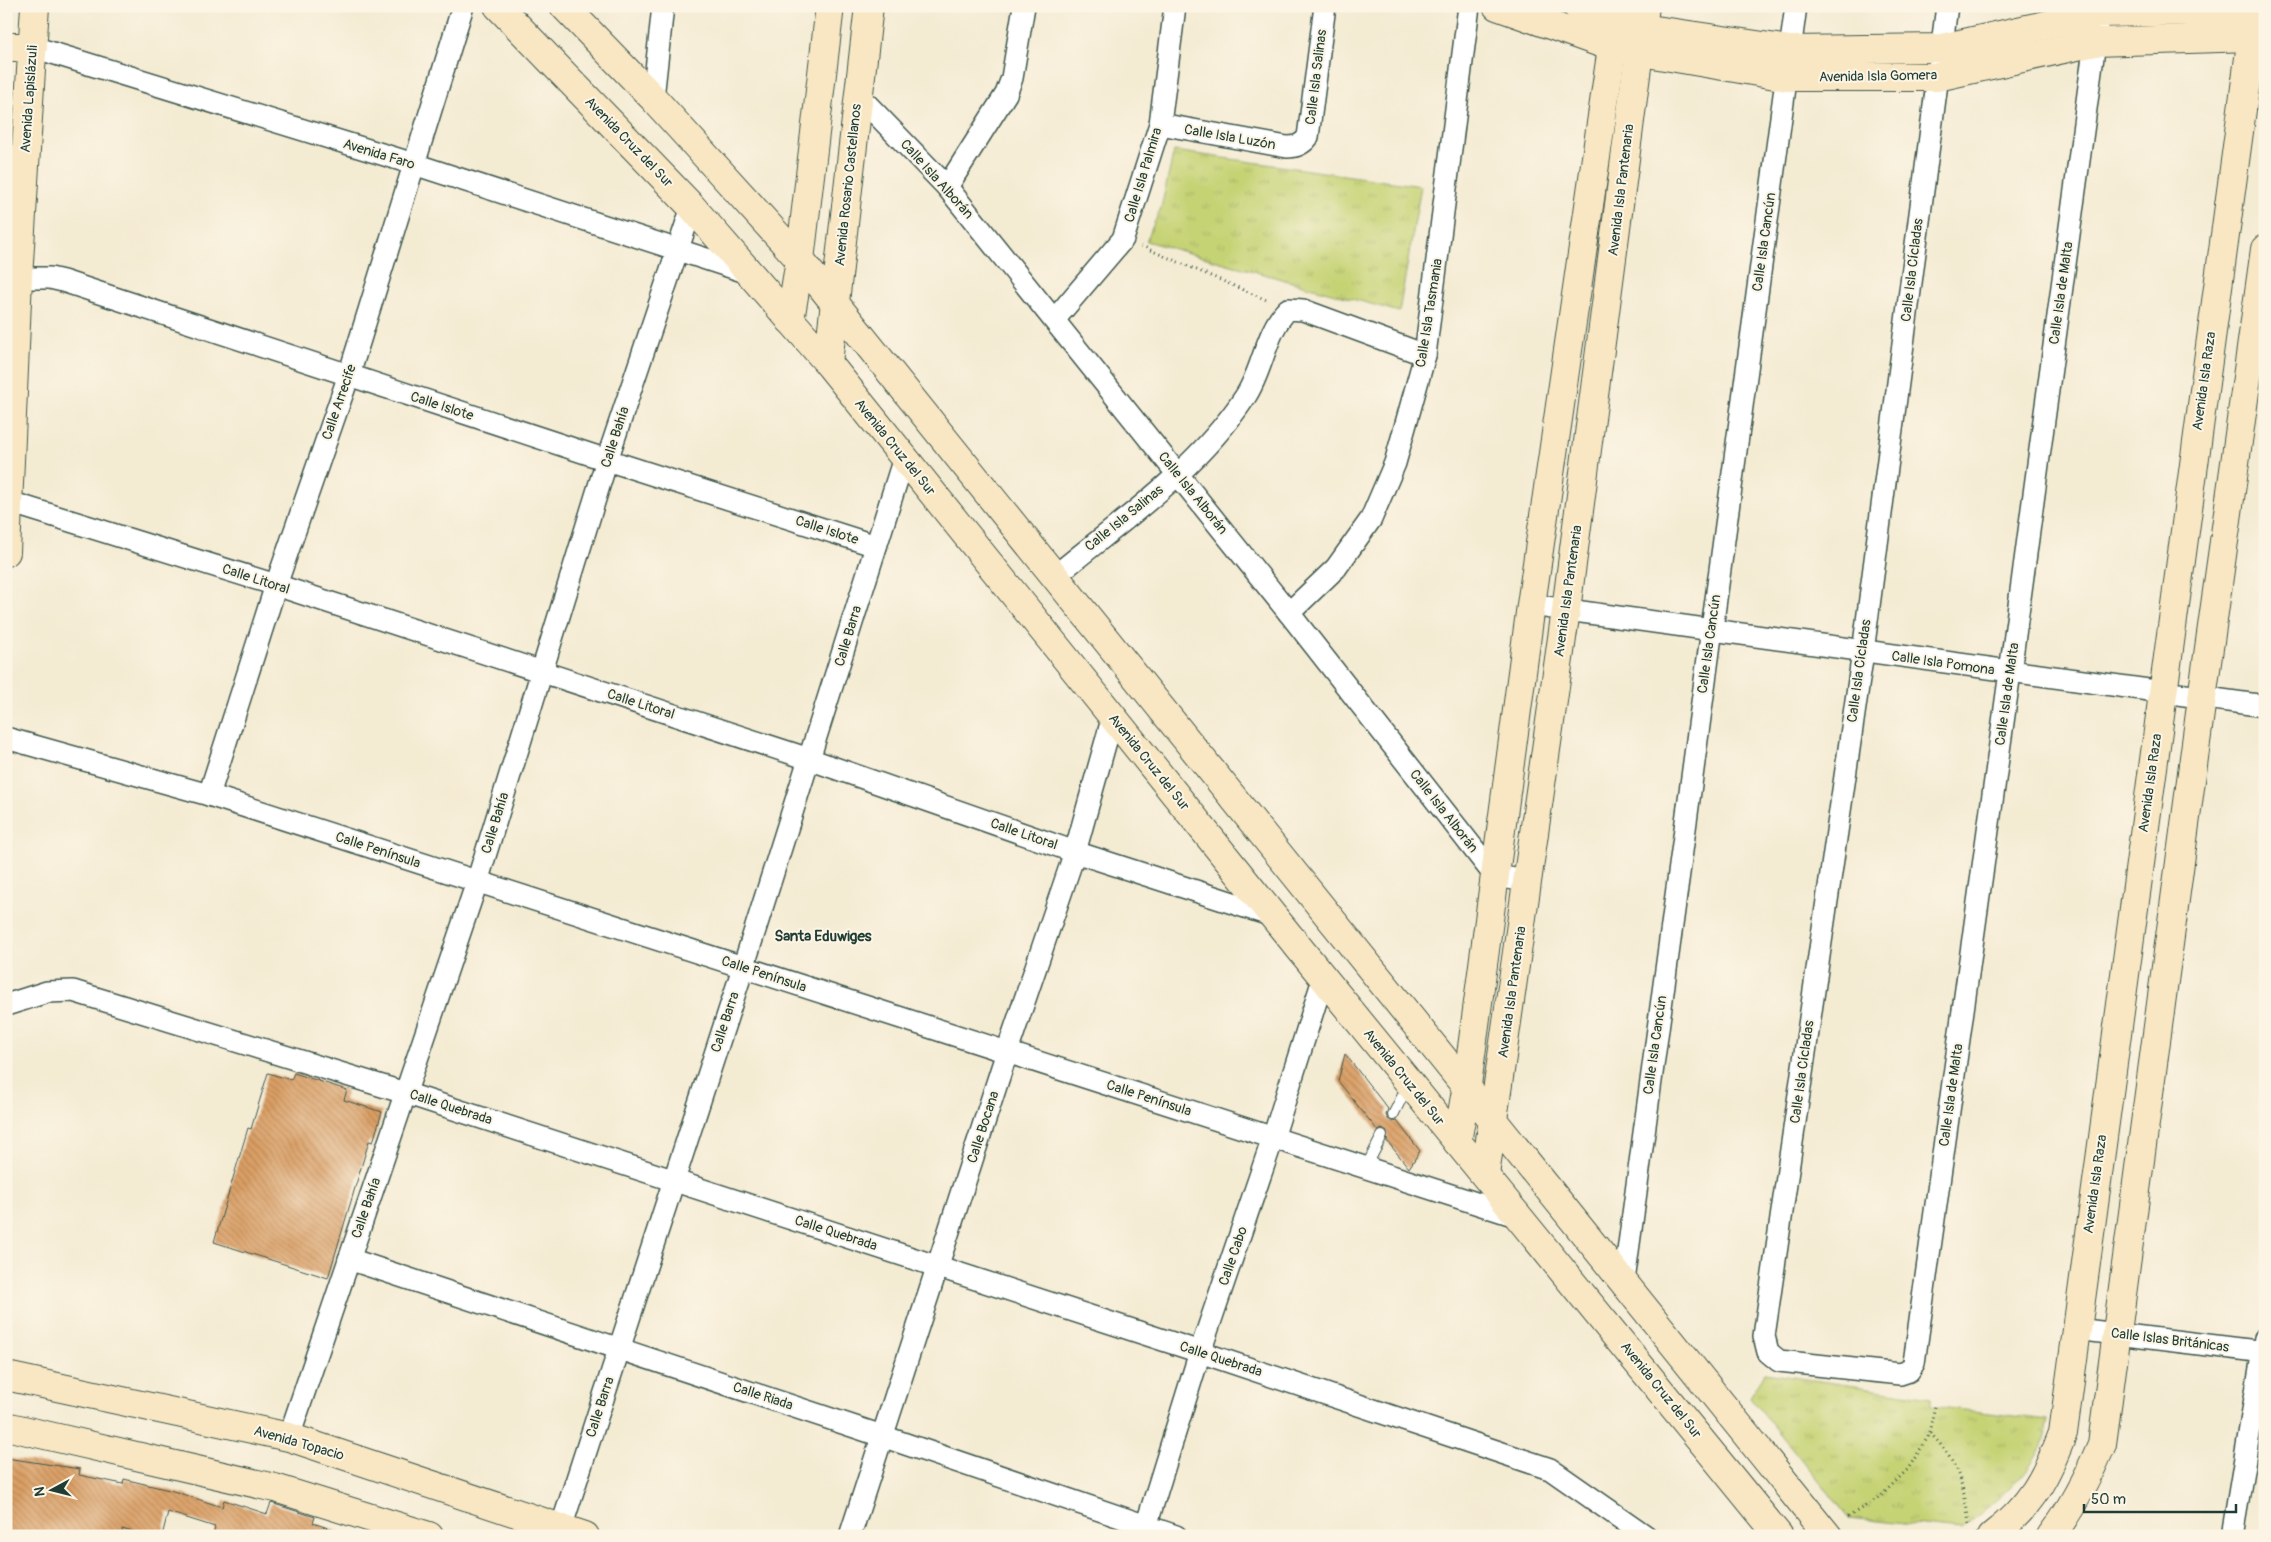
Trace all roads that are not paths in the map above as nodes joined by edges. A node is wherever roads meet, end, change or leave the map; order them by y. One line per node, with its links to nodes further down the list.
1 (35, 6): 22 (street, Avenida Lapislázuli)
2 (463, 6): 31 (street, Calle Arrecife)
3 (498, 6): 33 (street, Avenida Cruz del Sur)
4 (564, 6): 28 (street)
5 (663, 6): 28 (street)
6 (830, 6): 36 (street)
7 (869, 6): 27 (street, Avenida Rosario Castellanos)
8 (1024, 6): 32 (street)
9 (1175, 6): 29 (street, Calle Isla Palmira)
10 (1325, 6): 30 (street, Calle Isla Salinas)
11 (1469, 6): 42 (street, Calle Isla Tasmania)
12 (1497, 6): 18 (street, Avenida Isla Gomera)
13 (1577, 6): 18 (street, Avenida Isla Gomera)
14 (1796, 6): 24 (street, Calle Isla Cancún)
15 (1947, 6): 23 (street, Calle Isla Cícladas)
16 (2258, 9): 17 (street, Avenida Isla Gomera); 20 (street, Avenida Isla Raza)
17 (2100, 10): 21 (street, Calle Isla de Malta); 23 (street, Avenida Isla Gomera)
18 (1615, 25): 19 (street, Avenida Isla Gomera); 53 (street, Avenida Isla Pantenaria)
19 (1642, 29): 24 (street, Avenida Isla Gomera); 25 (street, Avenida Isla Gomera); 54 (street, Avenida Isla Pantenaria)
20 (2258, 37): 21 (street, Avenida Isla Gomera); 60 (street, Avenida Isla Raza)
21 (2095, 42): 26 (street, Avenida Isla Gomera); 59 (street, Calle Isla de Malta)
22 (19, 47): 31 (street, Avenida Faro); 38 (street, Avenida Lapislázuli)
23 (1942, 48): 24 (street, Avenida Isla Gomera); 26 (street, Calle Isla Cícladas)
24 (1790, 50): 25 (street, Calle Isla Cancún)
25 (1787, 77): 26 (street, Avenida Isla Gomera); 56 (street, Calle Isla Cancún)
26 (1937, 77): 57 (street, Calle Isla Cícladas)
27 (858, 95): 32 (street, Calle Isla Alborán); 39 (street, Avenida Rosario Castellanos)
28 (653, 98): 36 (street)
29 (1160, 124): 30 (street, Calle Isla Luzón); 40 (street, Calle Isla Palmira)
30 (1300, 145)
31 (414, 164): 34 (street, Avenida Faro); 44 (street, Calle Arrecife)
32 (947, 187): 40 (street, Calle Isla Alborán)
33 (692, 207): 34 (street, Calle Bahía); 37 (street, Avenida Cruz del Sur)
34 (678, 248): 37 (street, Avenida Faro); 46 (street, Calle Bahía)
35 (2265, 249): 61 (street)
36 (800, 260): 39 (street); 41 (street)
37 (749, 272): 41 (street, Avenida Cruz del Sur)
38 (12, 278): 44 (street, Calle Islote); 48 (street, Avenida Lapislázuli)
39 (834, 303): 43 (street, Avenida Rosario Castellanos); 51 (street)
40 (1055, 319): 47 (street, Calle Isla Alborán)
41 (790, 320): 43 (street, Avenida Cruz del Sur)
42 (1425, 355): 47 (street, Calle Isla Salinas); 55 (street, Calle Isla Tasmania)
43 (828, 363): 45 (street, Avenida Cruz del Sur)
44 (349, 375): 46 (street, Calle Islote); 52 (street, Calle Arrecife)
45 (904, 458): 49 (street, Calle Barra); 63 (street, Avenida Cruz del Sur)
46 (607, 460): 49 (street, Calle Islote); 58 (street, Calle Bahía)
47 (1178, 475): 51 (street, Calle Isla Salinas); 55 (street, Calle Isla Alborán)
48 (8, 501): 50 (street, Avenida Lapislázuli); 52 (street, Calle Litoral)
49 (876, 546): 65 (street, Calle Barra)
50 (6, 552)
51 (1055, 576): 77 (street)
52 (276, 585): 58 (street, Calle Litoral); 66 (street, Calle Arrecife)
53 (1531, 606): 54 (street, Calle Isla Pomona); 68 (street, Avenida Isla Pantenaria)
54 (1566, 610): 56 (street, Calle Isla Pomona); 69 (street, Avenida Isla Pantenaria)
55 (1289, 613): 68 (street, Calle Isla Alborán)
56 (1711, 630): 57 (street, Calle Isla Pomona); 90 (street, Calle Isla Cancún)
57 (1863, 652): 59 (street, Calle Isla Pomona); 96 (street, Calle Isla Cícladas)
58 (541, 672): 65 (street, Calle Litoral); 70 (street, Calle Bahía)
59 (2010, 672): 60 (street, Calle Isla Pomona); 96 (street, Calle Isla de Malta)
60 (2162, 692): 61 (street, Calle Isla Pomona); 91 (street, Avenida Isla Raza)
61 (2202, 698): 62 (street, Calle Isla Pomona); 92 (street)
62 (2265, 706)
63 (1113, 716): 67 (street, Calle Bocana); 71 (street, Avenida Cruz del Sur)
64 (6, 738): 66 (street, Calle Península)
65 (809, 759): 67 (street, Calle Litoral); 72 (street, Calle Barra)
66 (209, 795): 70 (street, Calle Península)
67 (1075, 852): 71 (street, Calle Litoral); 75 (street, Calle Bocana)
68 (1495, 876): 69 (street); 77 (street, Avenida Isla Pantenaria)
69 (1528, 881): 80 (street, Avenida Isla Pantenaria)
70 (477, 882): 72 (street, Calle Península); 78 (street, Calle Bahía)
71 (1273, 916): 73 (street, Avenida Cruz del Sur)
72 (743, 968): 75 (street, Calle Península); 86 (street, Calle Barra)
73 (1324, 976): 76 (street, Avenida Cruz del Sur); 82 (street, Calle Cabo)
74 (6, 1005): 78 (street, Calle Quebrada)
75 (1007, 1052): 82 (street, Calle Península); 89 (street, Calle Bocana)
76 (1409, 1083): 79 (lane); 83 (street, Avenida Cruz del Sur)
77 (1467, 1086): 80 (street); 83 (street, Avenida Isla Pantenaria)
78 (406, 1093): 86 (street, Calle Quebrada); 88 (street, Calle Bahía)
79 (1392, 1115)
80 (1493, 1119): 85 (street, Avenida Isla Pantenaria); 90 (street)
81 (1382, 1136): 84 (lane)
82 (1273, 1138): 84 (street, Calle Península); 95 (street, Calle Cabo)
83 (1457, 1142): 85 (street, Avenida Cruz del Sur)
84 (1366, 1167): 87 (street, Calle Península)
85 (1485, 1175): 87 (street, Avenida Cruz del Sur)
86 (674, 1180): 89 (street, Calle Quebrada); 94 (street, Calle Barra)
87 (1519, 1217): 108 (street, Avenida Cruz del Sur)
88 (349, 1259): 94 (street, Calle Riada); 100 (street, Calle Bahía)
89 (937, 1266): 95 (street, Calle Quebrada); 99 (street, Calle Bocana)
90 (1624, 1281): 109 (street)
91 (2076, 1329): 92 (street, Calle Islas Británicas); 101 (street, Avenida Isla Raza)
92 (2116, 1333): 93 (street, Calle Islas Británicas); 110 (street)
93 (2264, 1347): 111 (street)
94 (619, 1349): 99 (street, Calle Riada); 103 (street, Calle Barra)
95 (1200, 1352): 102 (street, Calle Cabo); 107 (street, Calle Quebrada)
96 (1900, 1374)
97 (6, 1376): 100 (street, Avenida Topacio)
98 (6, 1426): 104 (street)
99 (882, 1436): 102 (street, Calle Riada); 105 (street, Calle Bocana)
100 (290, 1437): 103 (street, Avenida Topacio)
101 (1980, 1530)
102 (1144, 1531): 106 (street, Calle Riada)
103 (573, 1532)
104 (429, 1536)
105 (850, 1536)
106 (1176, 1536)
107 (1646, 1536)
108 (1779, 1536)
109 (1828, 1536)
110 (2051, 1536)
111 (2232, 1536)

